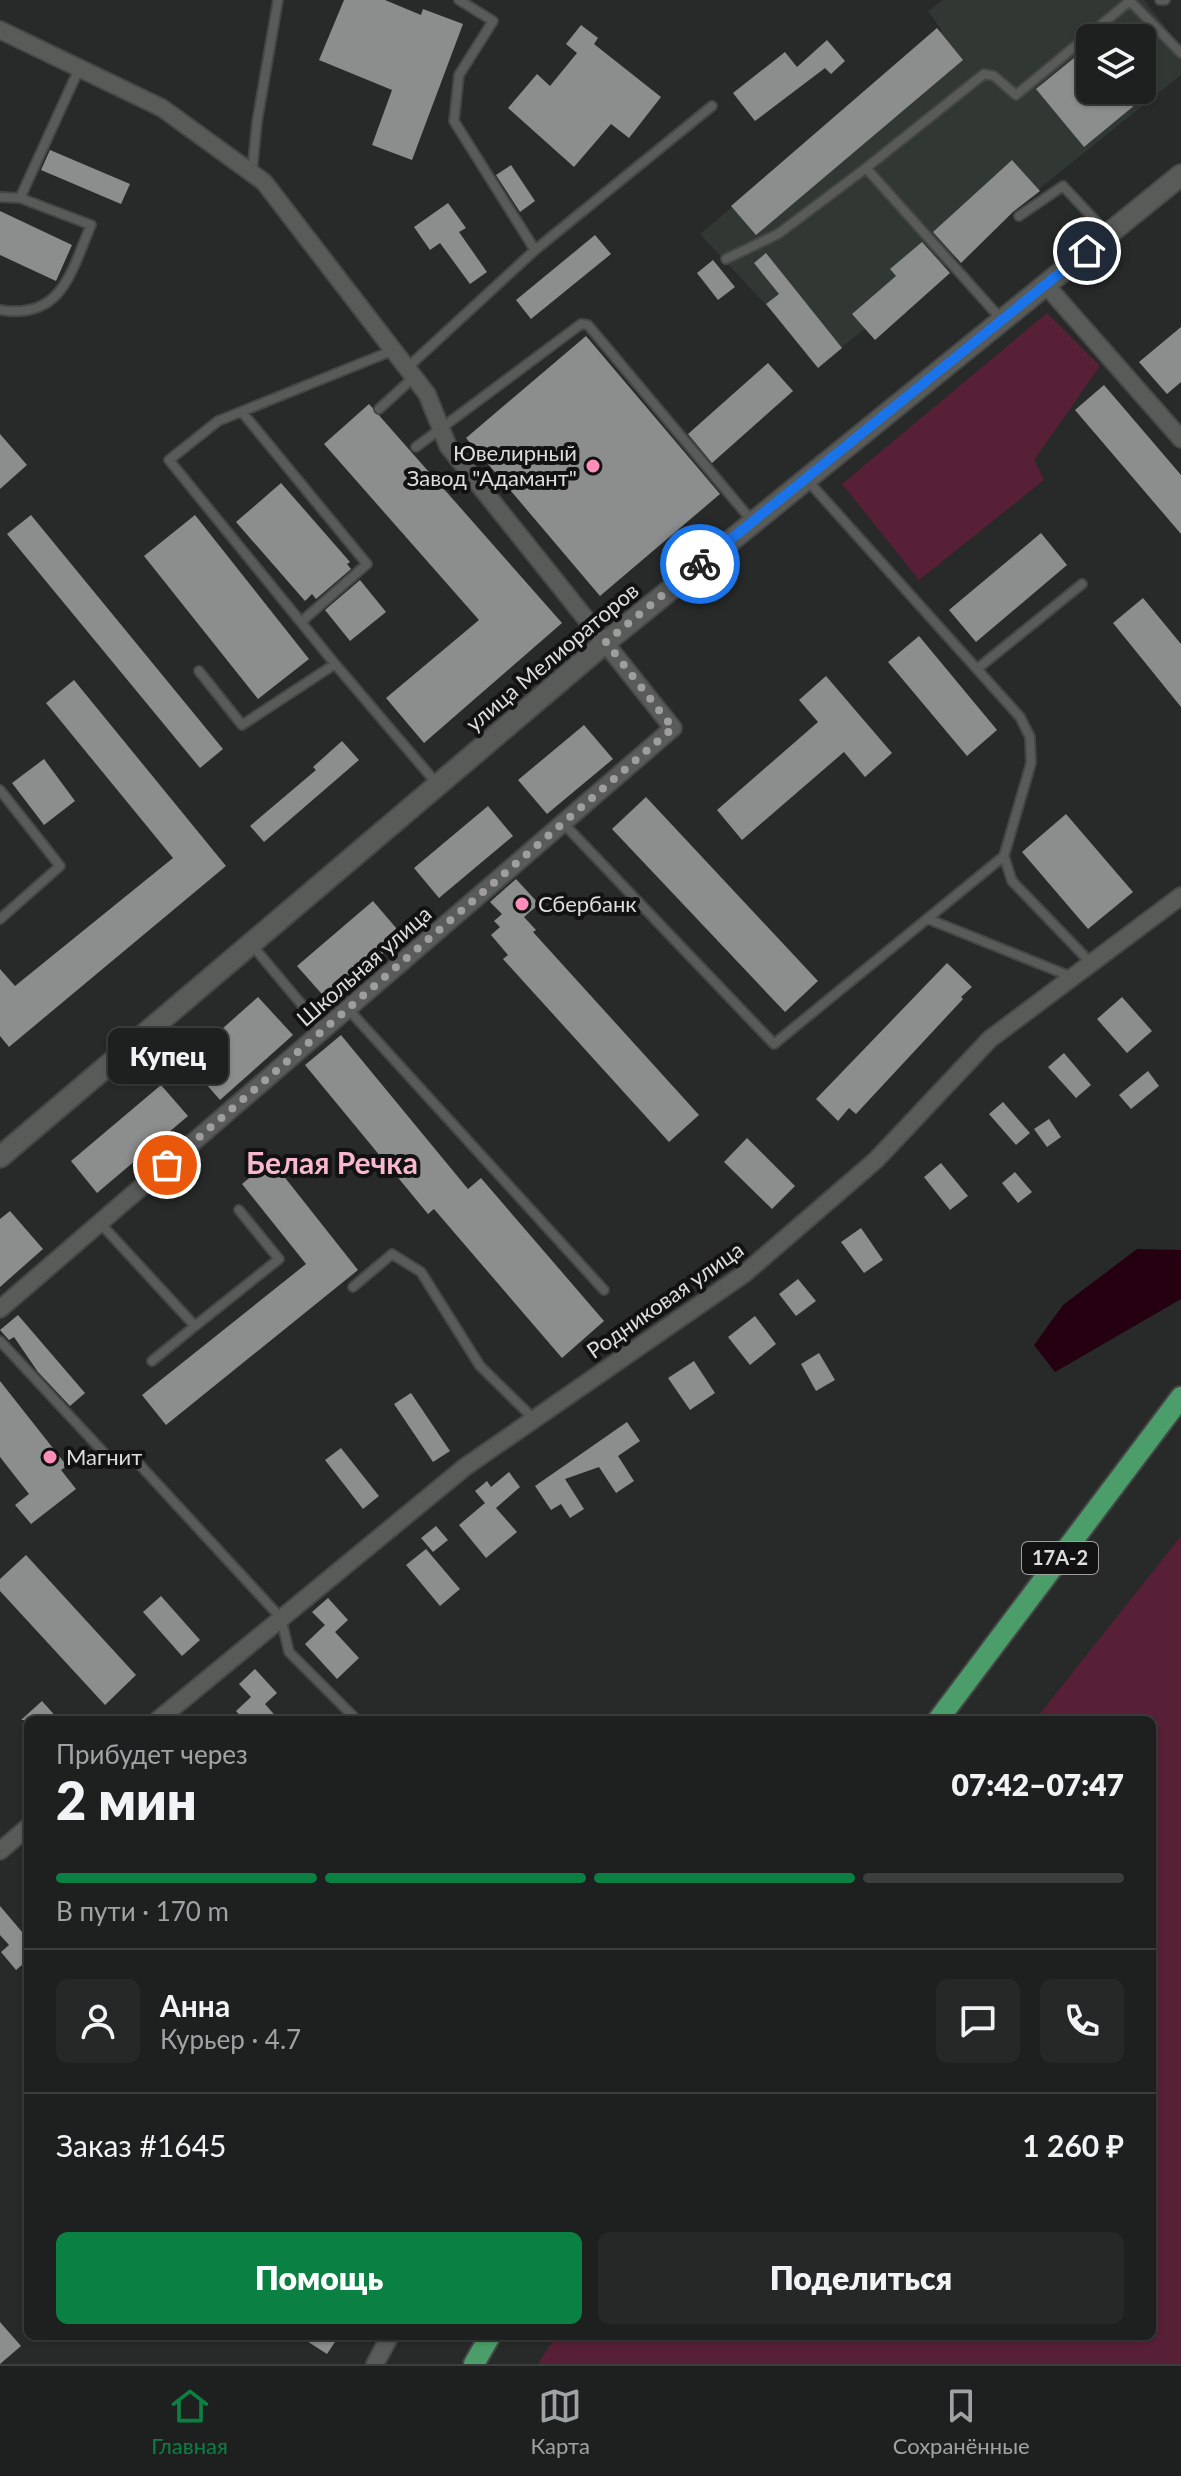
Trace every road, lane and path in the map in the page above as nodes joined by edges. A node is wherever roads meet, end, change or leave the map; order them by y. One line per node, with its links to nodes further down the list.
1 (278, 0): 9 (lane)
2 (459, 0): 15 (lane)
3 (1130, 0): 5 (lane); 8 (lane)
4 (0, 30): 6 (street)
5 (1181, 53)
6 (79, 69): 9 (street); 12 (lane)
7 (712, 106): 15 (lane)
8 (866, 168): 16 (lane); 19 (lane)
9 (252, 173): 20 (street)
10 (1181, 175): 14 (street, улица Мелиораторов)
11 (0, 197): 12 (lane)
12 (20, 198): 18 (lane)
13 (1019, 216): 14 (lane)
14 (1108, 234): 17 (street, улица Мелиораторов)
15 (535, 250): 21 (lane)
16 (726, 259)
17 (1045, 284): 19 (street, улица Мелиораторов); 25 (street)
18 (0, 310)
19 (1002, 319): 27 (street, улица Мелиораторов)
20 (394, 350): 21 (street); 23 (lane)
21 (411, 372): 22 (lane); 24 (street)
22 (379, 409)
23 (242, 412): 30 (lane); 30 (lane)
24 (440, 427): 26 (lane); 28 (lane); 31 (street)
25 (1181, 439)
26 (416, 447)
27 (805, 478): 28 (street, улица Мелиораторов); 33 (lane)
28 (752, 521): 31 (street, улица Мелиораторов)
29 (1082, 584): 33 (lane)
30 (301, 622): 32 (lane)
31 (606, 642): 35 (street, улица Мелиораторов); 37 (street, Школьная улица)
32 (335, 664): 34 (lane); 35 (lane)
33 (977, 669): 38 (lane)
34 (199, 671)
35 (438, 785): 42 (street, улица Мелиораторов)
36 (0, 790): 40 (lane)
37 (563, 823): 41 (lane); 45 (street, Школьная улица)
38 (1004, 856): 41 (lane); 43 (lane)
39 (1181, 896): 43 (street, Родниковая улица)
40 (0, 919)
41 (928, 919): 44 (lane)
42 (251, 944): 46 (lane); 47 (street, улица Мелиораторов)
43 (1091, 963): 44 (street, Родниковая улица)
44 (1072, 977): 57 (street, Родниковая улица)
45 (348, 1009): 46 (street, Школьная улица); 51 (lane)
46 (323, 1030): 49 (street, Школьная улица)
47 (0, 1157)
48 (239, 1210): 53 (lane)
49 (100, 1223): 52 (street, Школьная улица); 53 (lane)
50 (353, 1287): 57 (lane)
51 (604, 1290)
52 (0, 1309)
53 (195, 1326): 55 (lane)
54 (0, 1341): 58 (lane)
55 (152, 1361)
56 (1181, 1397): 61 (main road, 17А-2)
57 (534, 1419): 58 (street, Родниковая улица)
58 (281, 1618): 59 (street, Родниковая улица); 60 (lane)
59 (163, 1716)
60 (353, 1716)
61 (941, 1716)
62 (24, 1830): 63 (street)
63 (0, 1851)
64 (388, 2340): 66 (street)
65 (488, 2340): 67 (main road)
66 (375, 2364)
67 (474, 2364)

